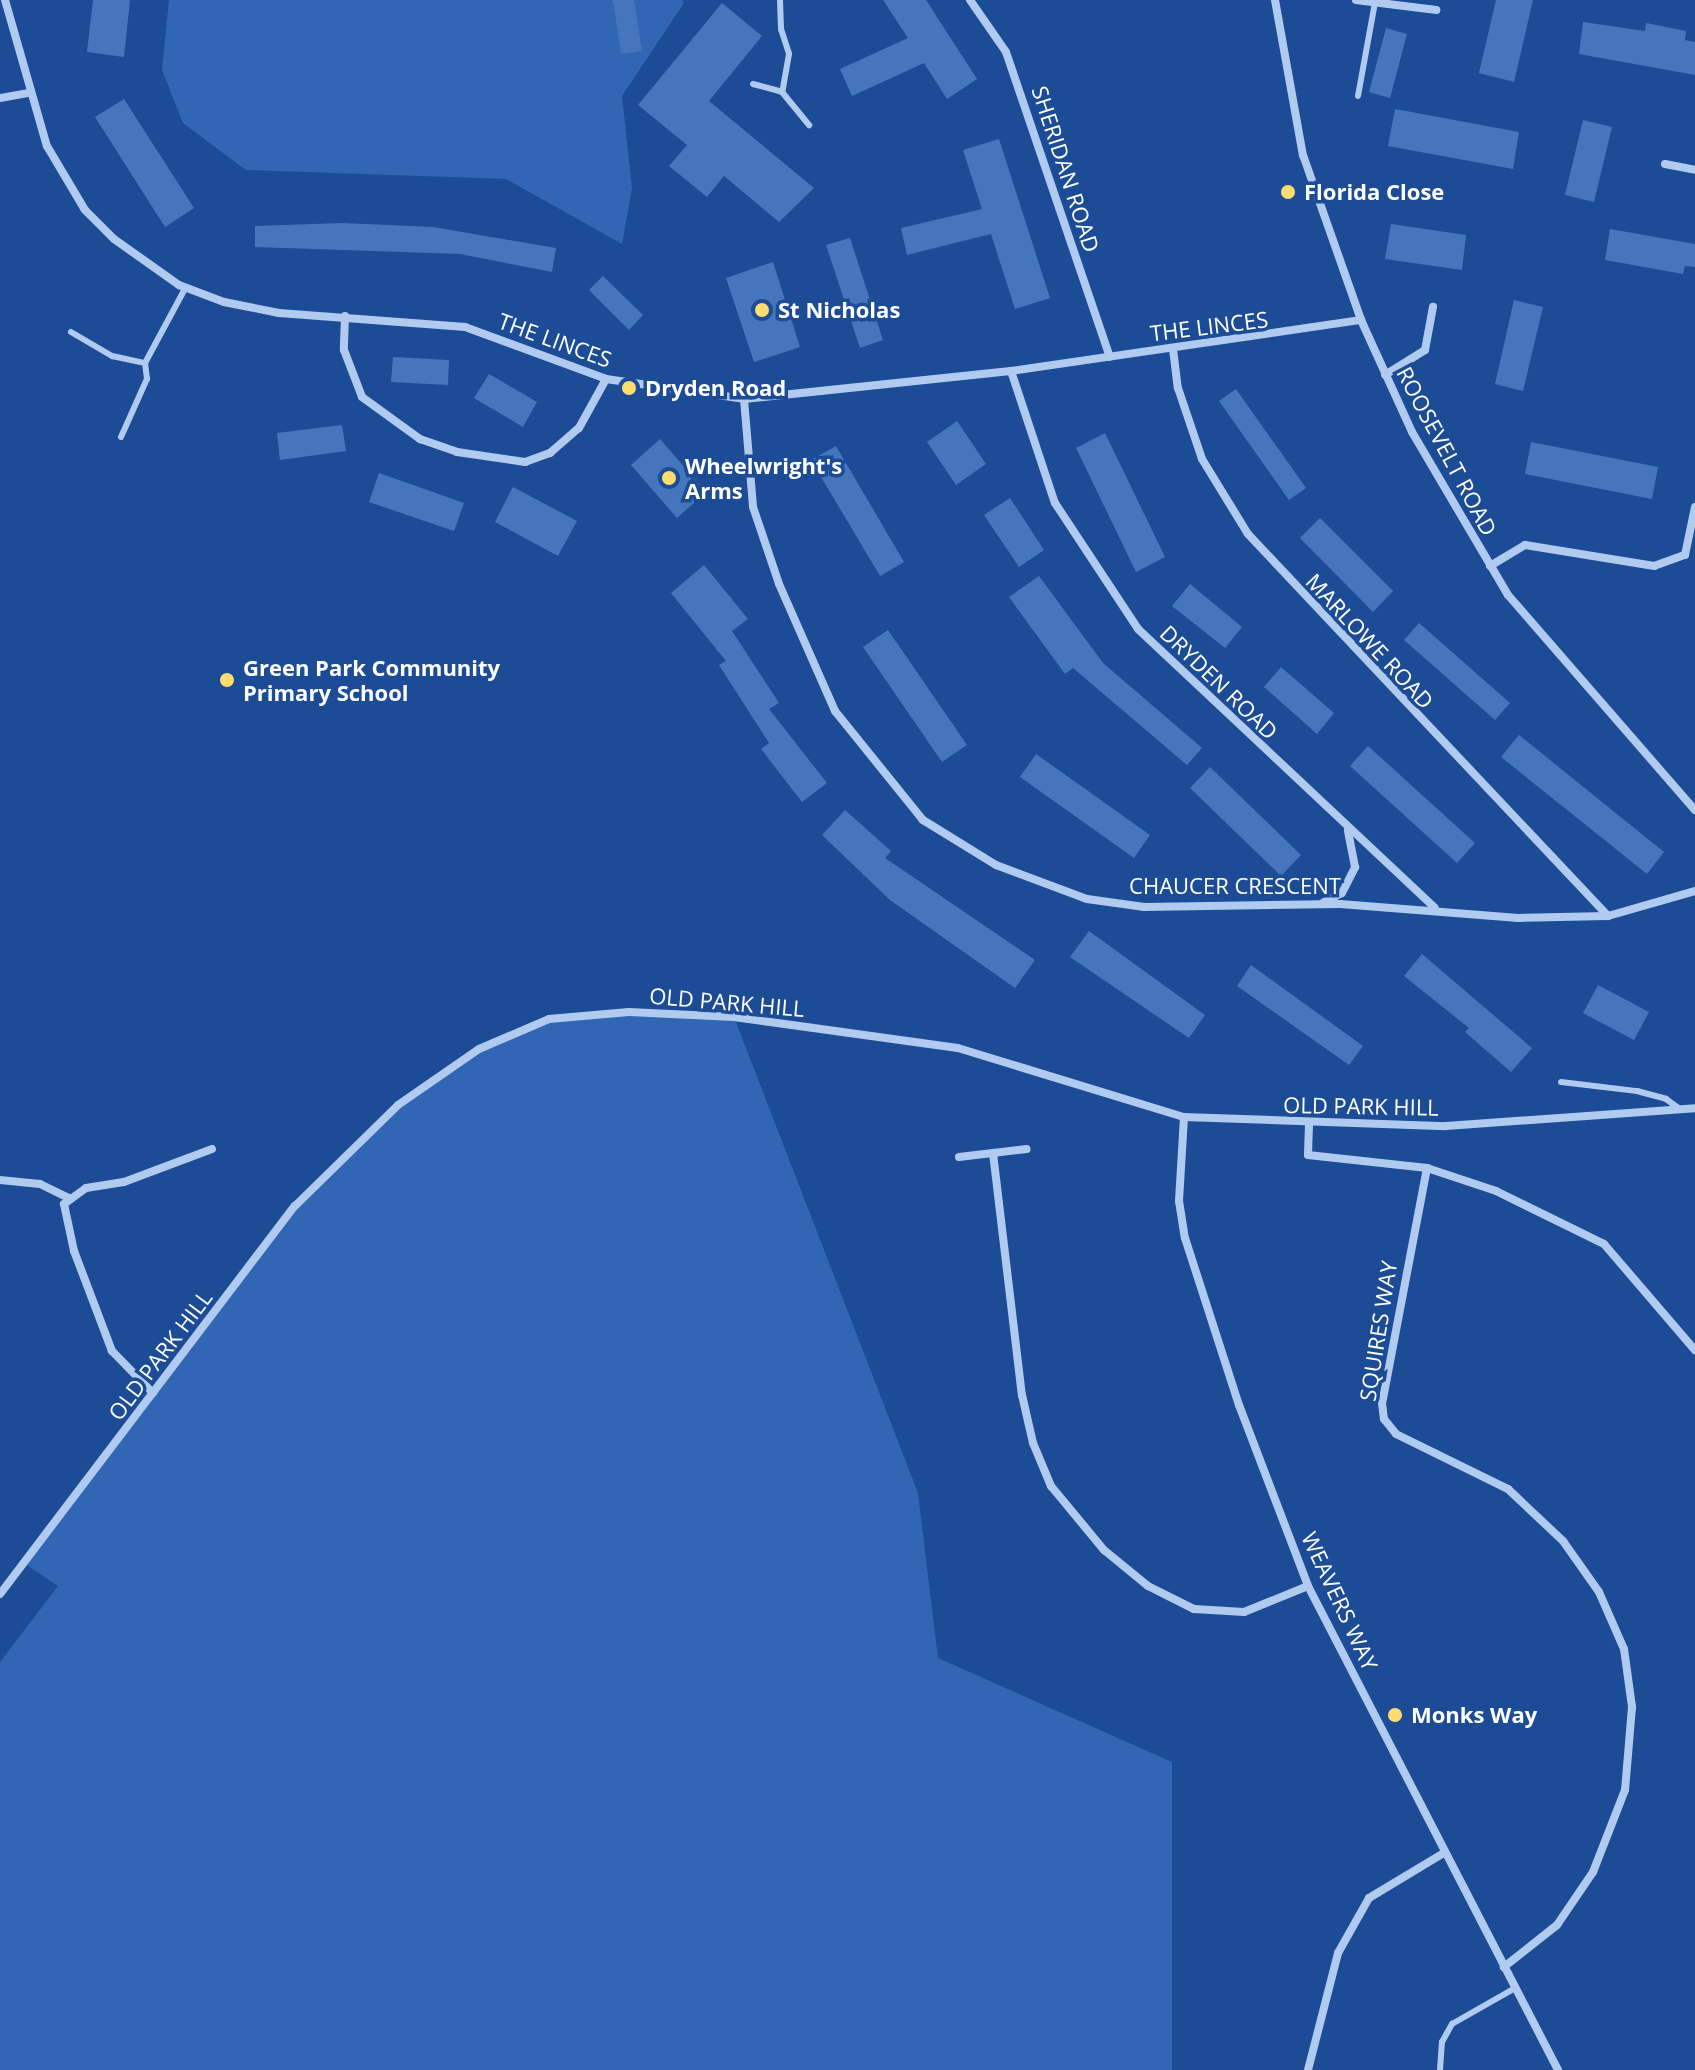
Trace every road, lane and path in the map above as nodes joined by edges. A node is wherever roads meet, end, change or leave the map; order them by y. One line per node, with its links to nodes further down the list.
1 (5, 0): 10 (street, THE LINCES)
2 (780, 0): 9 (lane)
3 (970, 0): 22 (street, SHERIDAN ROAD)
4 (1275, 0): 19 (street, ROOSEVELT ROAD)
5 (1356, 0): 6 (street)
6 (1375, 2): 7 (street); 11 (lane)
7 (1436, 10)
8 (753, 84): 9 (lane)
9 (782, 92): 13 (lane)
10 (28, 93): 12 (street); 16 (street, THE LINCES)
11 (1358, 96)
12 (0, 98)
13 (809, 125)
14 (1665, 164): 15 (street)
15 (1695, 170)
16 (186, 287): 18 (street, THE LINCES); 23 (lane)
17 (1433, 307): 25 (street)
18 (345, 316): 26 (street, THE LINCES); 26 (street)
19 (1361, 320): 21 (street, THE LINCES); 25 (street, ROOSEVELT ROAD)
20 (71, 332): 23 (lane)
21 (1173, 349): 22 (street, THE LINCES); 36 (street, MARLOWE ROAD)
22 (1110, 357): 24 (street, THE LINCES)
23 (145, 363): 28 (lane)
24 (1011, 371): 27 (street, THE LINCES); 32 (street, DRYDEN ROAD)
25 (1385, 375): 30 (street, ROOSEVELT ROAD)
26 (606, 379): 27 (street, THE LINCES)
27 (744, 399): 34 (street, CHAUCER CRESCENT)
28 (121, 437)
29 (1695, 507): 30 (street)
30 (1490, 566): 31 (street, ROOSEVELT ROAD)
31 (1695, 810)
32 (1347, 828): 34 (street); 35 (street, DRYDEN ROAD)
33 (1695, 891): 36 (street, CHAUCER CRESCENT)
34 (1320, 905): 35 (street, CHAUCER CRESCENT)
35 (1436, 909): 36 (street, CHAUCER CRESCENT)
36 (1608, 916)
37 (1561, 1082): 39 (lane)
38 (1695, 1108): 39 (street, OLD PARK HILL)
39 (1680, 1109): 41 (street, OLD PARK HILL)
40 (1184, 1117): 41 (street, OLD PARK HILL); 50 (street, OLD PARK HILL); 51 (street, WEAVERS WAY)
41 (1309, 1125): 46 (street)
42 (212, 1149): 48 (street)
43 (1027, 1149): 44 (street)
44 (993, 1153): 45 (street); 51 (street)
45 (959, 1157)
46 (1427, 1168): 49 (street); 54 (street, SQUIRES WAY)
47 (0, 1180): 48 (street)
48 (71, 1199): 50 (street)
49 (1695, 1350)
50 (153, 1393): 52 (street, OLD PARK HILL)
51 (1308, 1586): 53 (street, WEAVERS WAY)
52 (0, 1594)
53 (1444, 1853): 54 (street, WEAVERS WAY); 56 (street)
54 (1504, 1967): 55 (street, WEAVERS WAY)
55 (1515, 1988): 57 (lane); 58 (street, WEAVERS WAY)
56 (1308, 2070)
57 (1440, 2070)
58 (1558, 2070)

